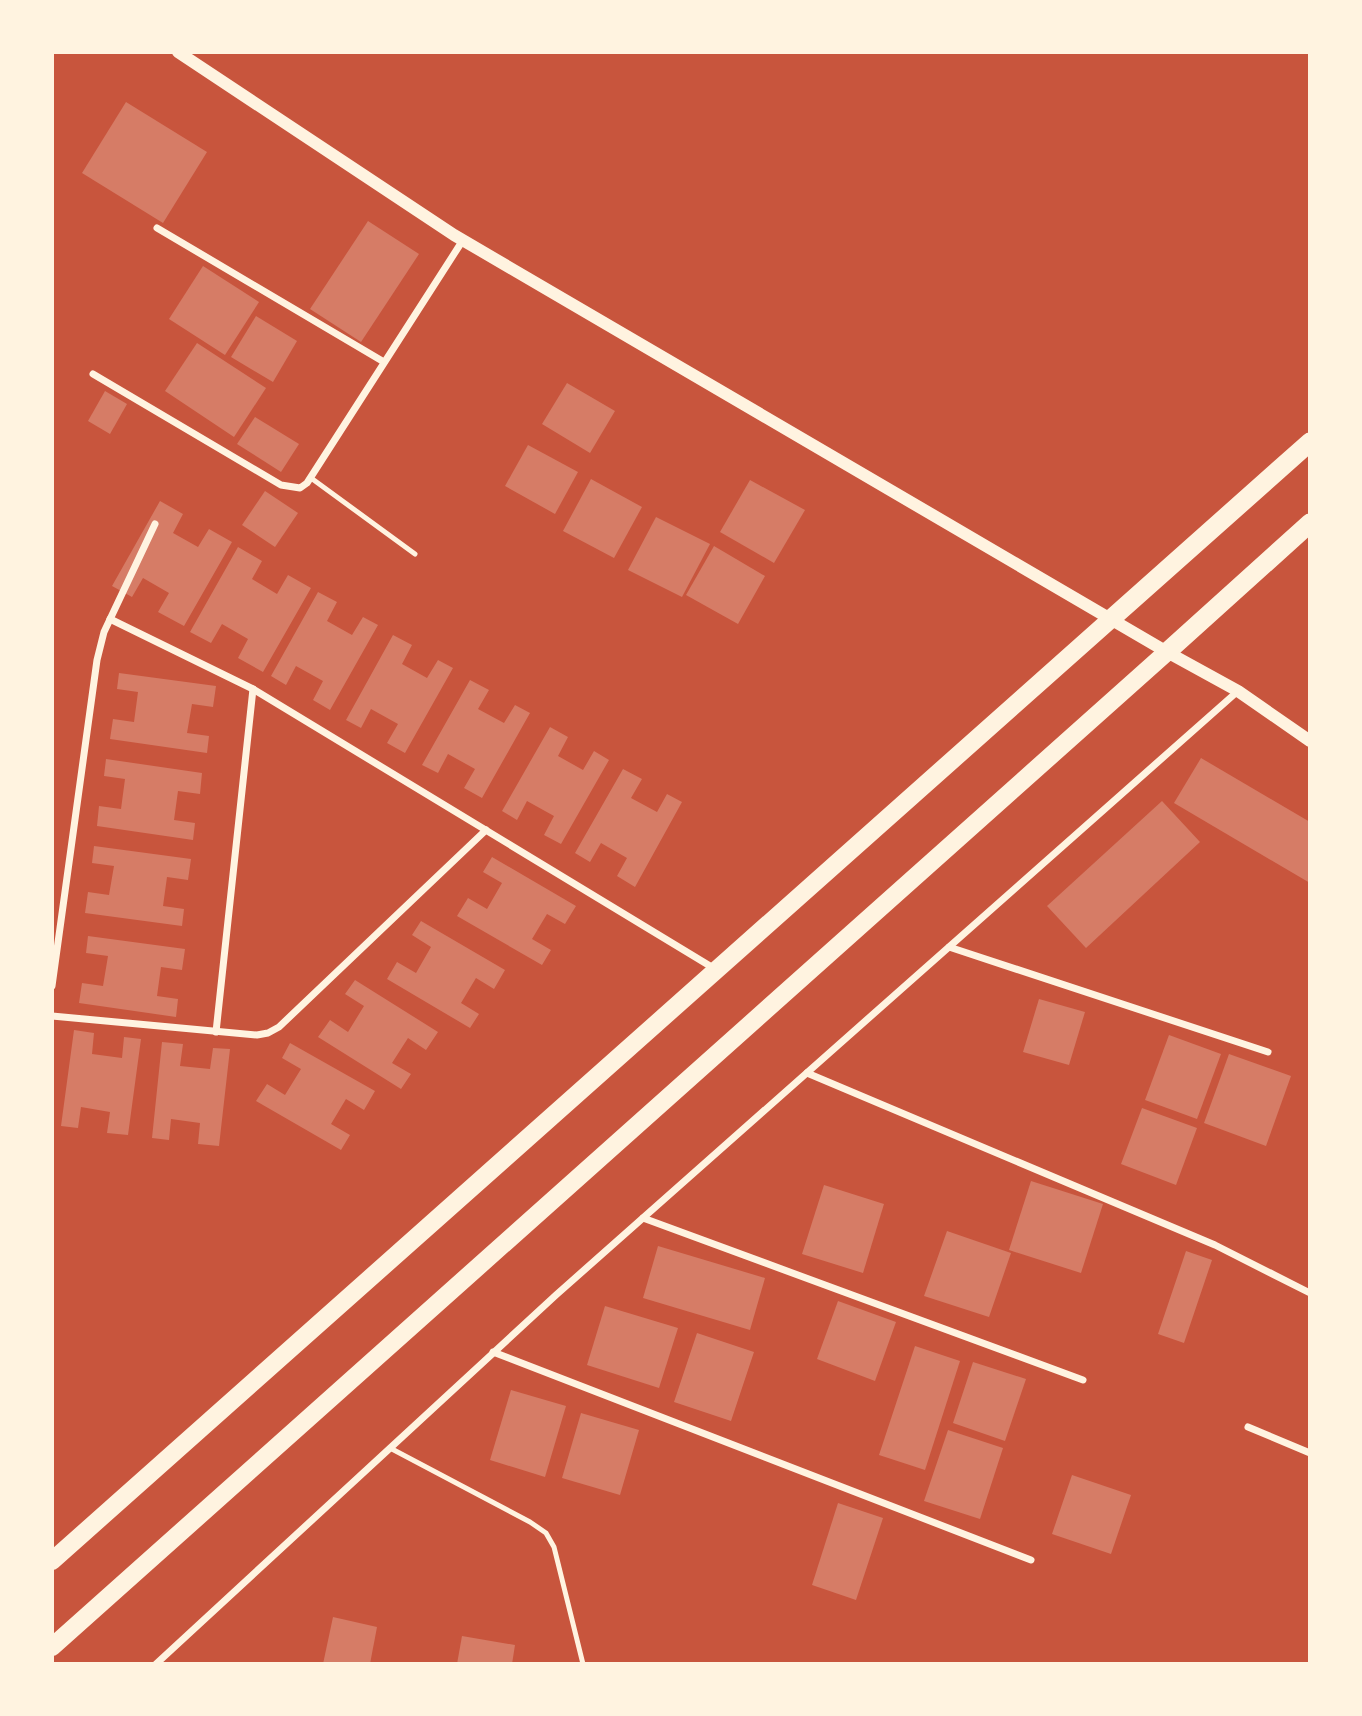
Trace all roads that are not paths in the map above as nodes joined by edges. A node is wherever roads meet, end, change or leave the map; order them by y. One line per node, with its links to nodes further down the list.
1 (178, 52): 3 (street)
2 (157, 228): 4 (street)
3 (463, 240): 4 (street); 12 (street)
4 (384, 362): 7 (street)
5 (93, 374): 7 (street)
6 (1310, 442): 12 (highway)
7 (310, 478): 10 (lane)
8 (1310, 523): 13 (highway)
9 (155, 524): 11 (street)
10 (415, 554)
11 (110, 619): 14 (street); 20 (street)
12 (1111, 619): 13 (street); 19 (main road)
13 (1167, 652): 15 (street); 34 (main road)
14 (253, 689): 17 (street); 22 (street)
15 (1238, 691): 16 (street); 18 (street)
16 (1310, 741)
17 (486, 830): 19 (street); 22 (street)
18 (949, 947): 23 (street); 24 (street)
19 (717, 970): 33 (main road)
20 (52, 986)
21 (52, 1016): 22 (street)
22 (216, 1032)
23 (1268, 1052)
24 (807, 1073): 25 (street); 26 (street)
25 (643, 1218): 27 (street); 28 (street)
26 (1310, 1293)
27 (493, 1352): 30 (street); 32 (street)
28 (1083, 1380)
29 (1248, 1427): 31 (street)
30 (390, 1448): 35 (street); 36 (lane)
31 (1310, 1452)
32 (1031, 1560)
33 (52, 1561)
34 (52, 1647)
35 (156, 1664)
36 (583, 1664)

